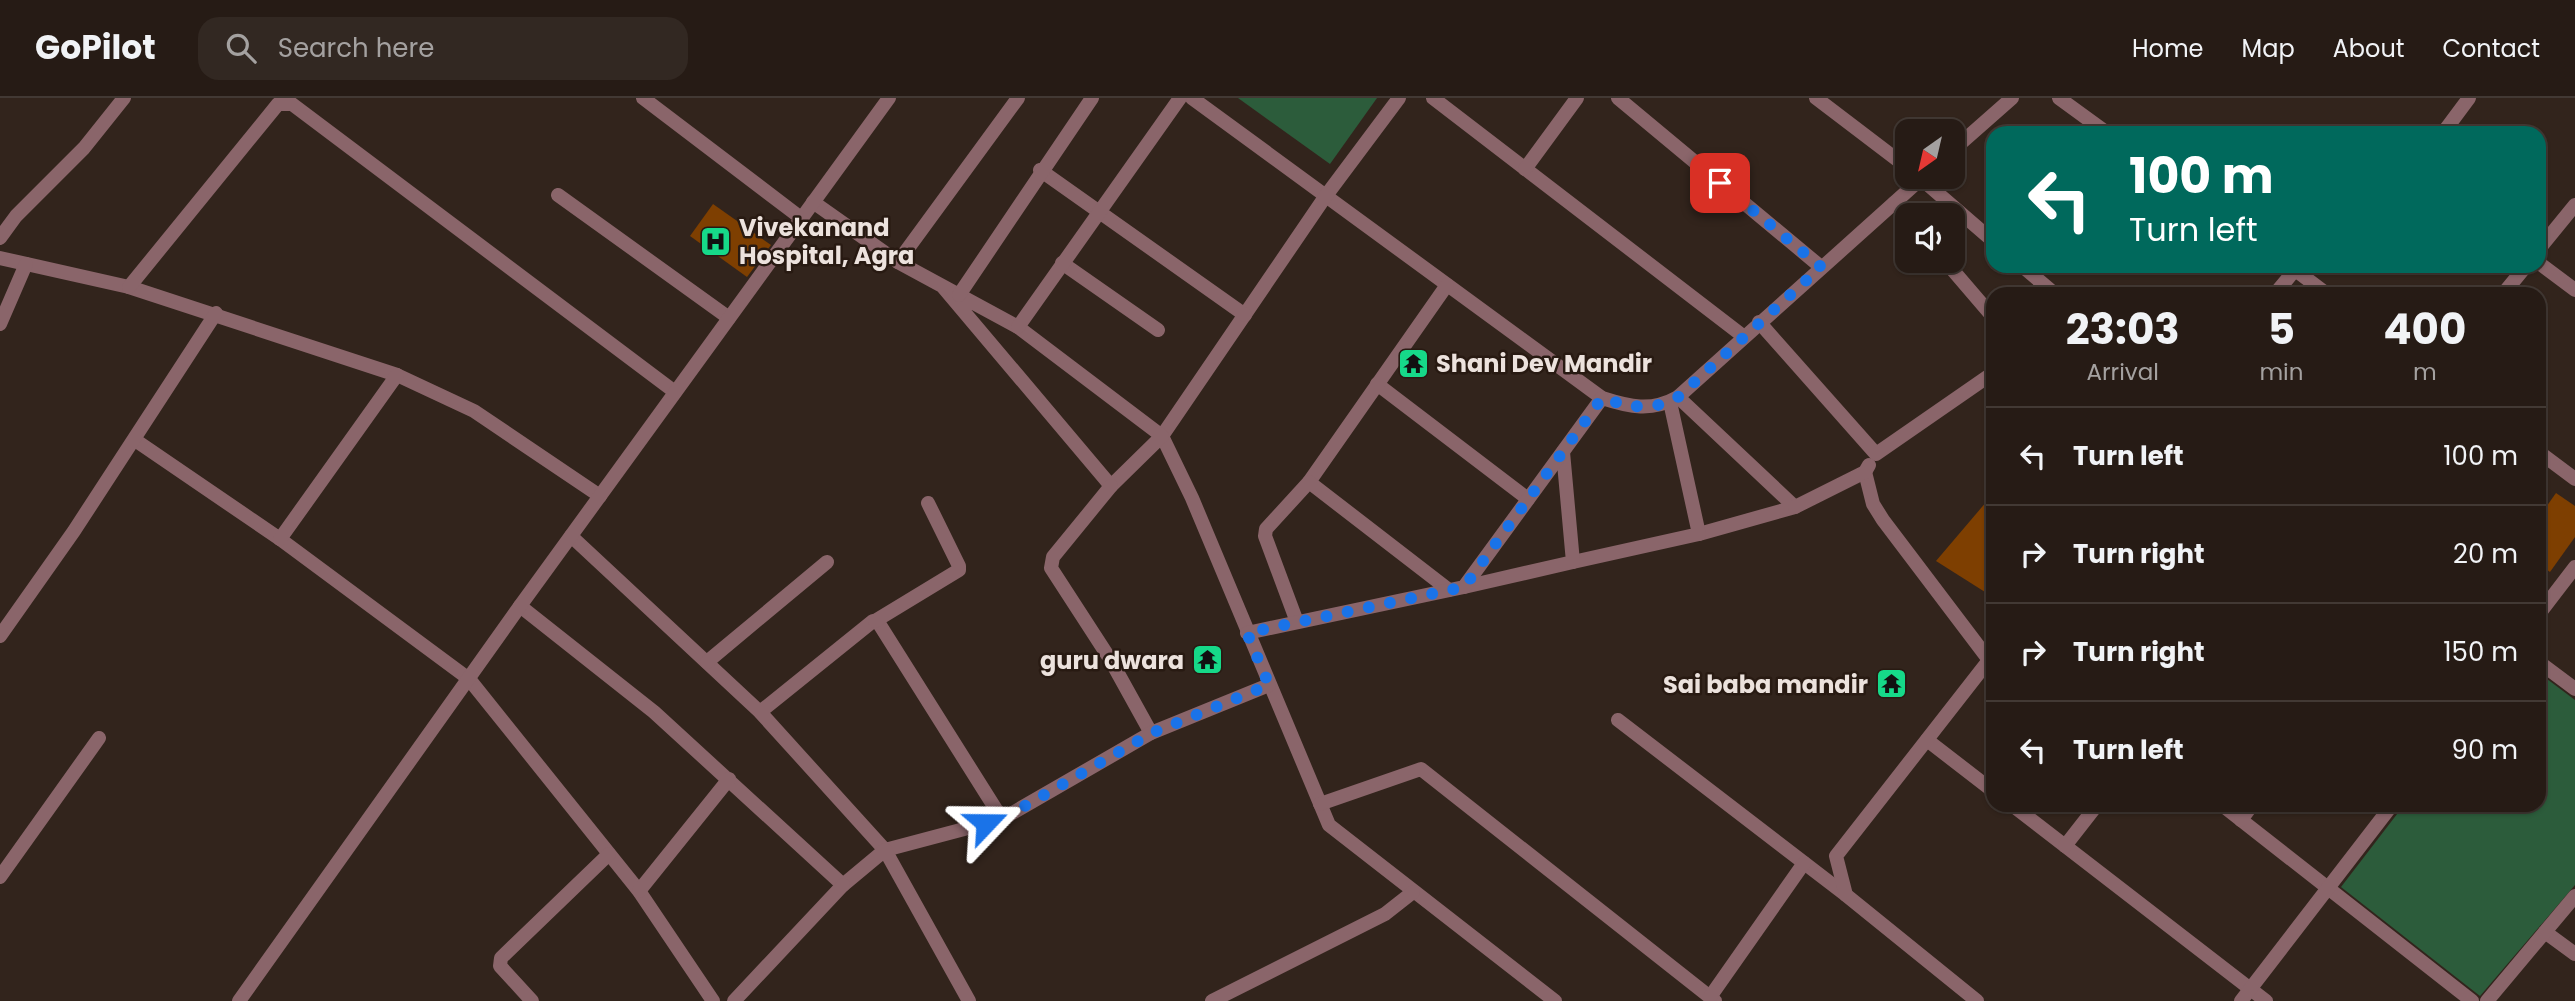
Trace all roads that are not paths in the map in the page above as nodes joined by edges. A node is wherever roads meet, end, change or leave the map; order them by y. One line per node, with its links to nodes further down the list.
1 (124, 98): 32 (street)
2 (643, 98): 30 (street)
3 (889, 98): 26 (street)
4 (1018, 98): 35 (street)
5 (1092, 98): 21 (street)
6 (1180, 98): 29 (street)
7 (1192, 98): 25 (street)
8 (1399, 98): 25 (street)
9 (1433, 98): 20 (street)
10 (1577, 98): 20 (street)
11 (1618, 98): 38 (street)
12 (1816, 98): 19 (street)
13 (2012, 98): 18 (street)
14 (2059, 98): 16 (street)
15 (2469, 98): 17 (street)
16 (2097, 126)
17 (2448, 126)
18 (1965, 139)
19 (1895, 158)
20 (1525, 169): 60 (street)
21 (1040, 170): 29 (street); 51 (street)
22 (1909, 189): 27 (street)
23 (1934, 189): 31 (street)
24 (558, 195): 55 (street)
25 (1325, 197): 44 (street); 54 (street)
26 (813, 202): 30 (street); 35 (street)
27 (1894, 203): 38 (street)
28 (2575, 205): 33 (street)
29 (1098, 210): 36 (street); 54 (street)
30 (801, 218): 55 (street)
31 (1986, 235)
32 (0, 238)
33 (2546, 240)
34 (0, 258): 37 (street)
35 (898, 262): 46 (street)
36 (1062, 263): 58 (street); 59 (street)
37 (26, 264): 45 (street); 57 (street)
38 (1821, 267): 56 (street)
39 (2546, 268): 50 (street)
40 (1955, 273): 52 (street)
41 (2030, 273): 47 (street)
42 (2301, 273): 48 (street)
43 (2520, 273): 49 (street)
44 (1447, 285): 63 (street); 65 (street)
45 (129, 287): 53 (street); 64 (street)
46 (943, 287): 51 (street); 75 (street)
47 (2046, 287)
48 (2318, 287)
49 (2509, 287)
50 (2575, 290)
51 (959, 295): 58 (street)
52 (1986, 309)
53 (216, 313): 61 (street); 68 (street)
54 (1245, 315): 67 (street)
55 (729, 318): 64 (street)
56 (1759, 322): 60 (street); 70 (street)
57 (0, 324)
58 (1018, 327): 67 (street)
59 (1158, 330)
60 (1743, 336): 66 (street)
61 (397, 375): 76 (street); 82 (street)
62 (1986, 378): 70 (street)
63 (1377, 384): 74 (street); 77 (street)
64 (675, 392): 76 (street)
65 (1602, 398): 66 (street); 69 (street)
66 (1674, 399): 79 (street); 80 (street)
67 (1162, 436): 75 (street); 92 (street)
68 (135, 440): 82 (street); 93 (street)
69 (1563, 452): 77 (street); 84 (street)
70 (1876, 454): 72 (street)
71 (2546, 457): 73 (street)
72 (1865, 471): 79 (street); 94 (street)
73 (2575, 479)
74 (1309, 482): 87 (street); 91 (street)
75 (1111, 486): 103 (street)
76 (600, 496): 81 (street)
77 (1528, 499): 86 (street)
78 (928, 503): 90 (street)
79 (1795, 507): 80 (street)
80 (1699, 534): 84 (street)
81 (571, 536): 89 (street); 95 (street)
82 (280, 539): 98 (street)
83 (827, 562): 95 (street)
84 (1573, 562): 86 (street)
85 (2575, 567): 88 (street)
86 (1464, 587): 87 (street)
87 (1449, 590): 91 (street)
88 (2546, 605)
89 (520, 606): 98 (street); 106 (street)
90 (876, 621): 101 (street); 114 (street)
91 (1297, 622): 92 (street)
92 (1247, 633): 99 (street)
93 (0, 636)
94 (1986, 651)
95 (707, 662): 101 (street)
96 (1986, 663): 105 (street)
97 (2546, 667): 100 (street)
98 (469, 679): 118 (street); 131 (street)
99 (1269, 685): 103 (street); 108 (street)
100 (2575, 689)
101 (760, 712): 117 (street)
102 (1618, 720): 119 (street)
103 (1152, 733): 114 (street)
104 (99, 738): 120 (street)
105 (1927, 740): 107 (street); 125 (street)
106 (729, 779): 121 (street); 123 (street)
107 (1986, 786)
108 (1320, 804): 124 (street); 130 (street)
109 (2021, 812): 116 (street)
110 (2092, 812): 116 (street)
111 (2231, 812): 115 (street)
112 (2247, 812): 115 (street)
113 (2387, 812): 122 (street)
114 (1002, 819): 117 (street)
115 (2241, 820): 122 (street)
116 (2065, 846): 129 (street)
117 (885, 850): 121 (street); 135 (street)
118 (609, 854): 123 (street); 132 (street)
119 (1804, 863): 125 (street); 130 (street)
120 (0, 877)
121 (843, 885): 134 (street)
122 (2327, 889): 129 (street); 141 (street)
123 (639, 891): 133 (street)
124 (1413, 892): 136 (street); 137 (street)
125 (1846, 895): 138 (street)
126 (2575, 896): 127 (street)
127 (2545, 932): 128 (street); 142 (street)
128 (2575, 954)
129 (2250, 989): 139 (street); 140 (street)
130 (1712, 999)
131 (239, 1001)
132 (533, 1001)
133 (713, 1001)
134 (734, 1001)
135 (969, 1001)
136 (1212, 1001)
137 (1555, 1001)
138 (1977, 1001)
139 (2241, 1001)
140 (2266, 1001)
141 (2472, 1001)
142 (2487, 1001)

